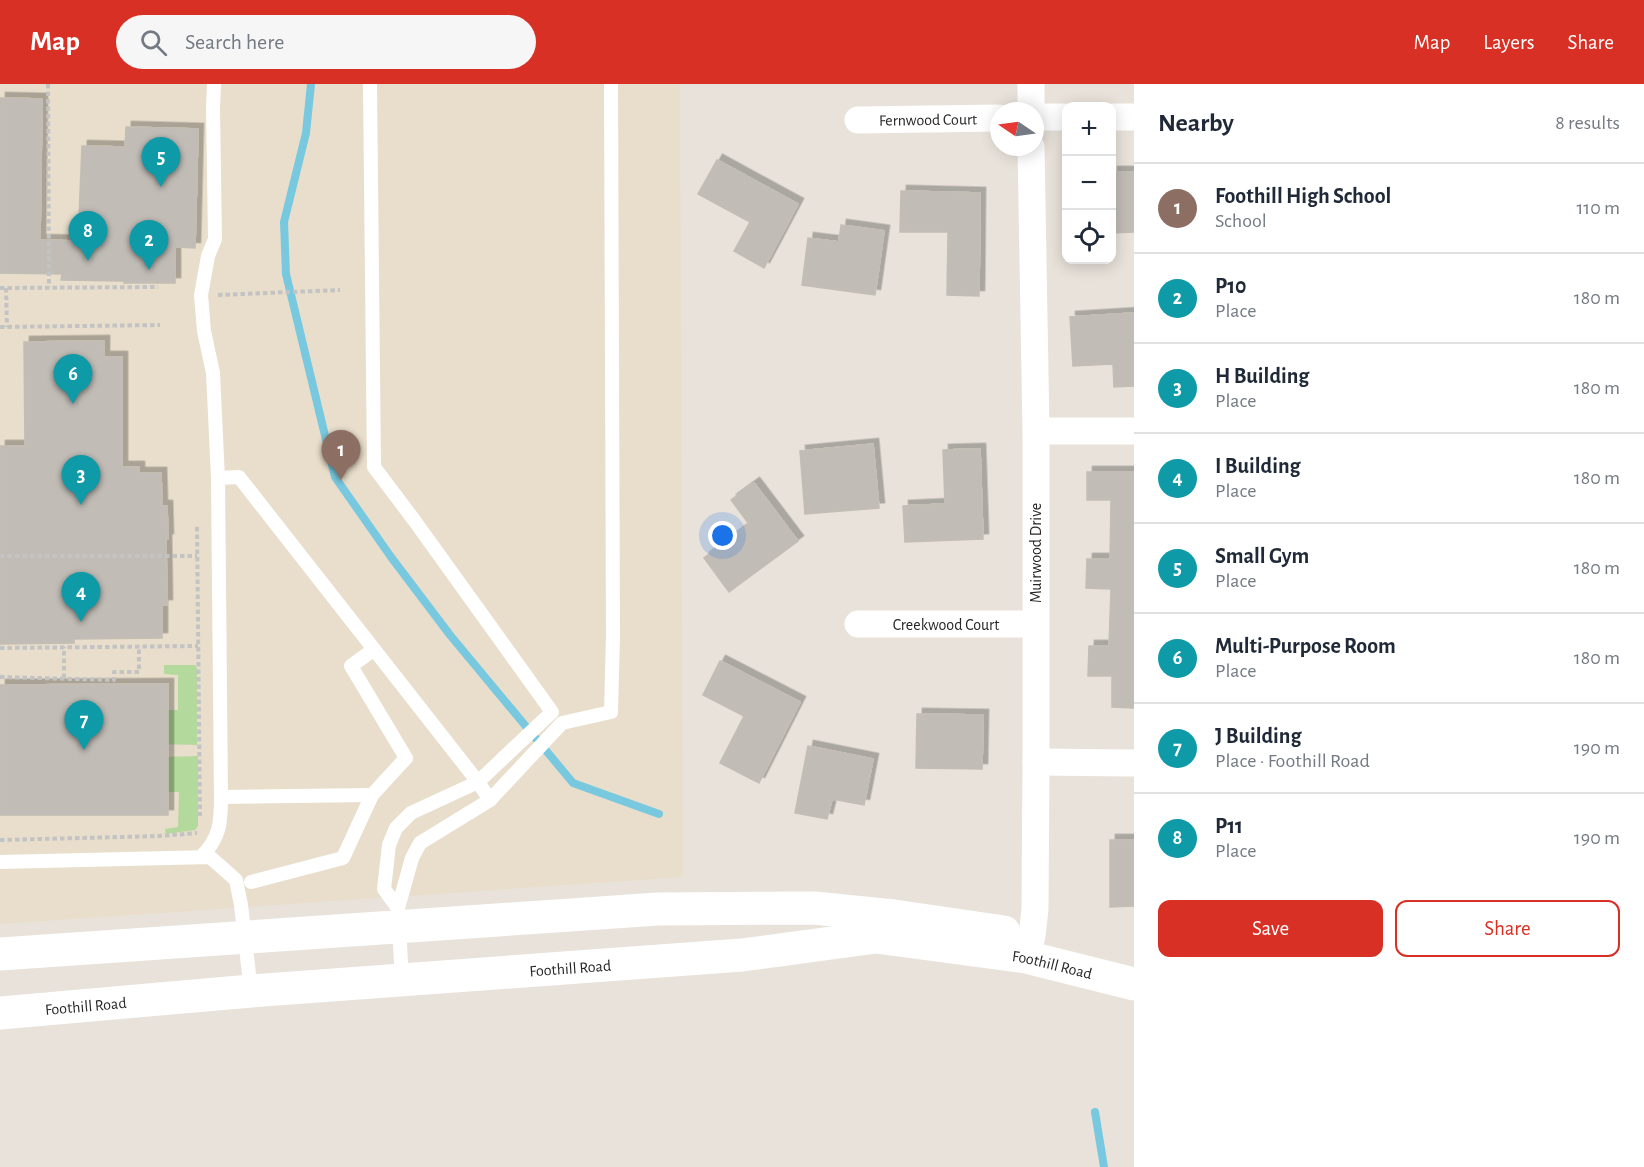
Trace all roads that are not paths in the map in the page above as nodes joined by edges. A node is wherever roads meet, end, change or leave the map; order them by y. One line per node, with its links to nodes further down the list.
1 (214, 84): 15 (lane)
2 (370, 84): 21 (lane)
3 (610, 84): 24 (lane)
4 (1031, 84): 5 (street)
5 (1031, 102)
6 (990, 117): 11 (street, Fernwood Court)
7 (1044, 117): 8 (street)
8 (1062, 117)
9 (1116, 117): 10 (street)
10 (1134, 117)
11 (858, 120)
12 (1031, 156): 13 (street, Muirwood Drive)
13 (1036, 431): 14 (street); 17 (street, Muirwood Drive)
14 (1134, 431)
15 (218, 478): 18 (lane); 23 (lane)
16 (858, 624): 17 (street, Creekwood Court)
17 (1035, 624): 19 (street, Muirwood Drive)
18 (373, 650): 21 (lane); 22 (lane)
19 (1036, 762): 20 (street); 30 (street, Muirwood Drive)
20 (1134, 763)
21 (478, 782): 24 (lane); 28 (lane)
22 (372, 795): 23 (lane); 27 (lane)
23 (221, 797): 25 (lane)
24 (490, 800): 28 (lane)
25 (201, 857): 26 (lane); 29 (lane)
26 (0, 862)
27 (251, 882)
28 (398, 917): 29 (main road, Foothill Road); 30 (main road, Foothill Road); 33 (lane)
29 (244, 937): 31 (main road, Foothill Road); 35 (lane)
30 (1029, 947): 32 (main road, Foothill Road); 33 (main road, Foothill Road); 34 (main road, Foothill Road)
31 (0, 954)
32 (1134, 963)
33 (402, 980): 35 (main road, Foothill Road)
34 (1134, 984)
35 (251, 991): 36 (main road, Foothill Road)
36 (0, 1013)

